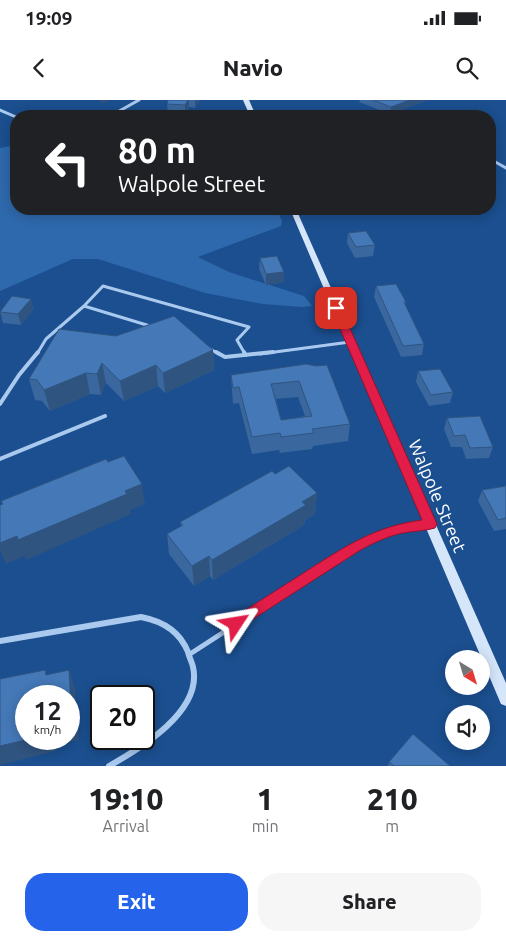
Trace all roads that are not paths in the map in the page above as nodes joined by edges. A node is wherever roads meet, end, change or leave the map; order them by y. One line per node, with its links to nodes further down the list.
1 (139, 100): 2 (street)
2 (121, 110)
3 (296, 215): 6 (main road, Walpole Street)
4 (84, 306): 5 (lane); 8 (lane); 9 (lane)
5 (156, 328)
6 (351, 342): 8 (lane); 12 (main road, Walpole Street)
7 (208, 348): 8 (lane)
8 (246, 355)
9 (0, 404)
10 (105, 416): 11 (lane)
11 (0, 459)
12 (430, 524): 14 (lane); 15 (main road, Walpole Street)
13 (0, 641): 14 (street)
14 (190, 654): 17 (street)
15 (501, 677): 16 (main road, Walpole Street)
16 (506, 699)
17 (109, 766)

